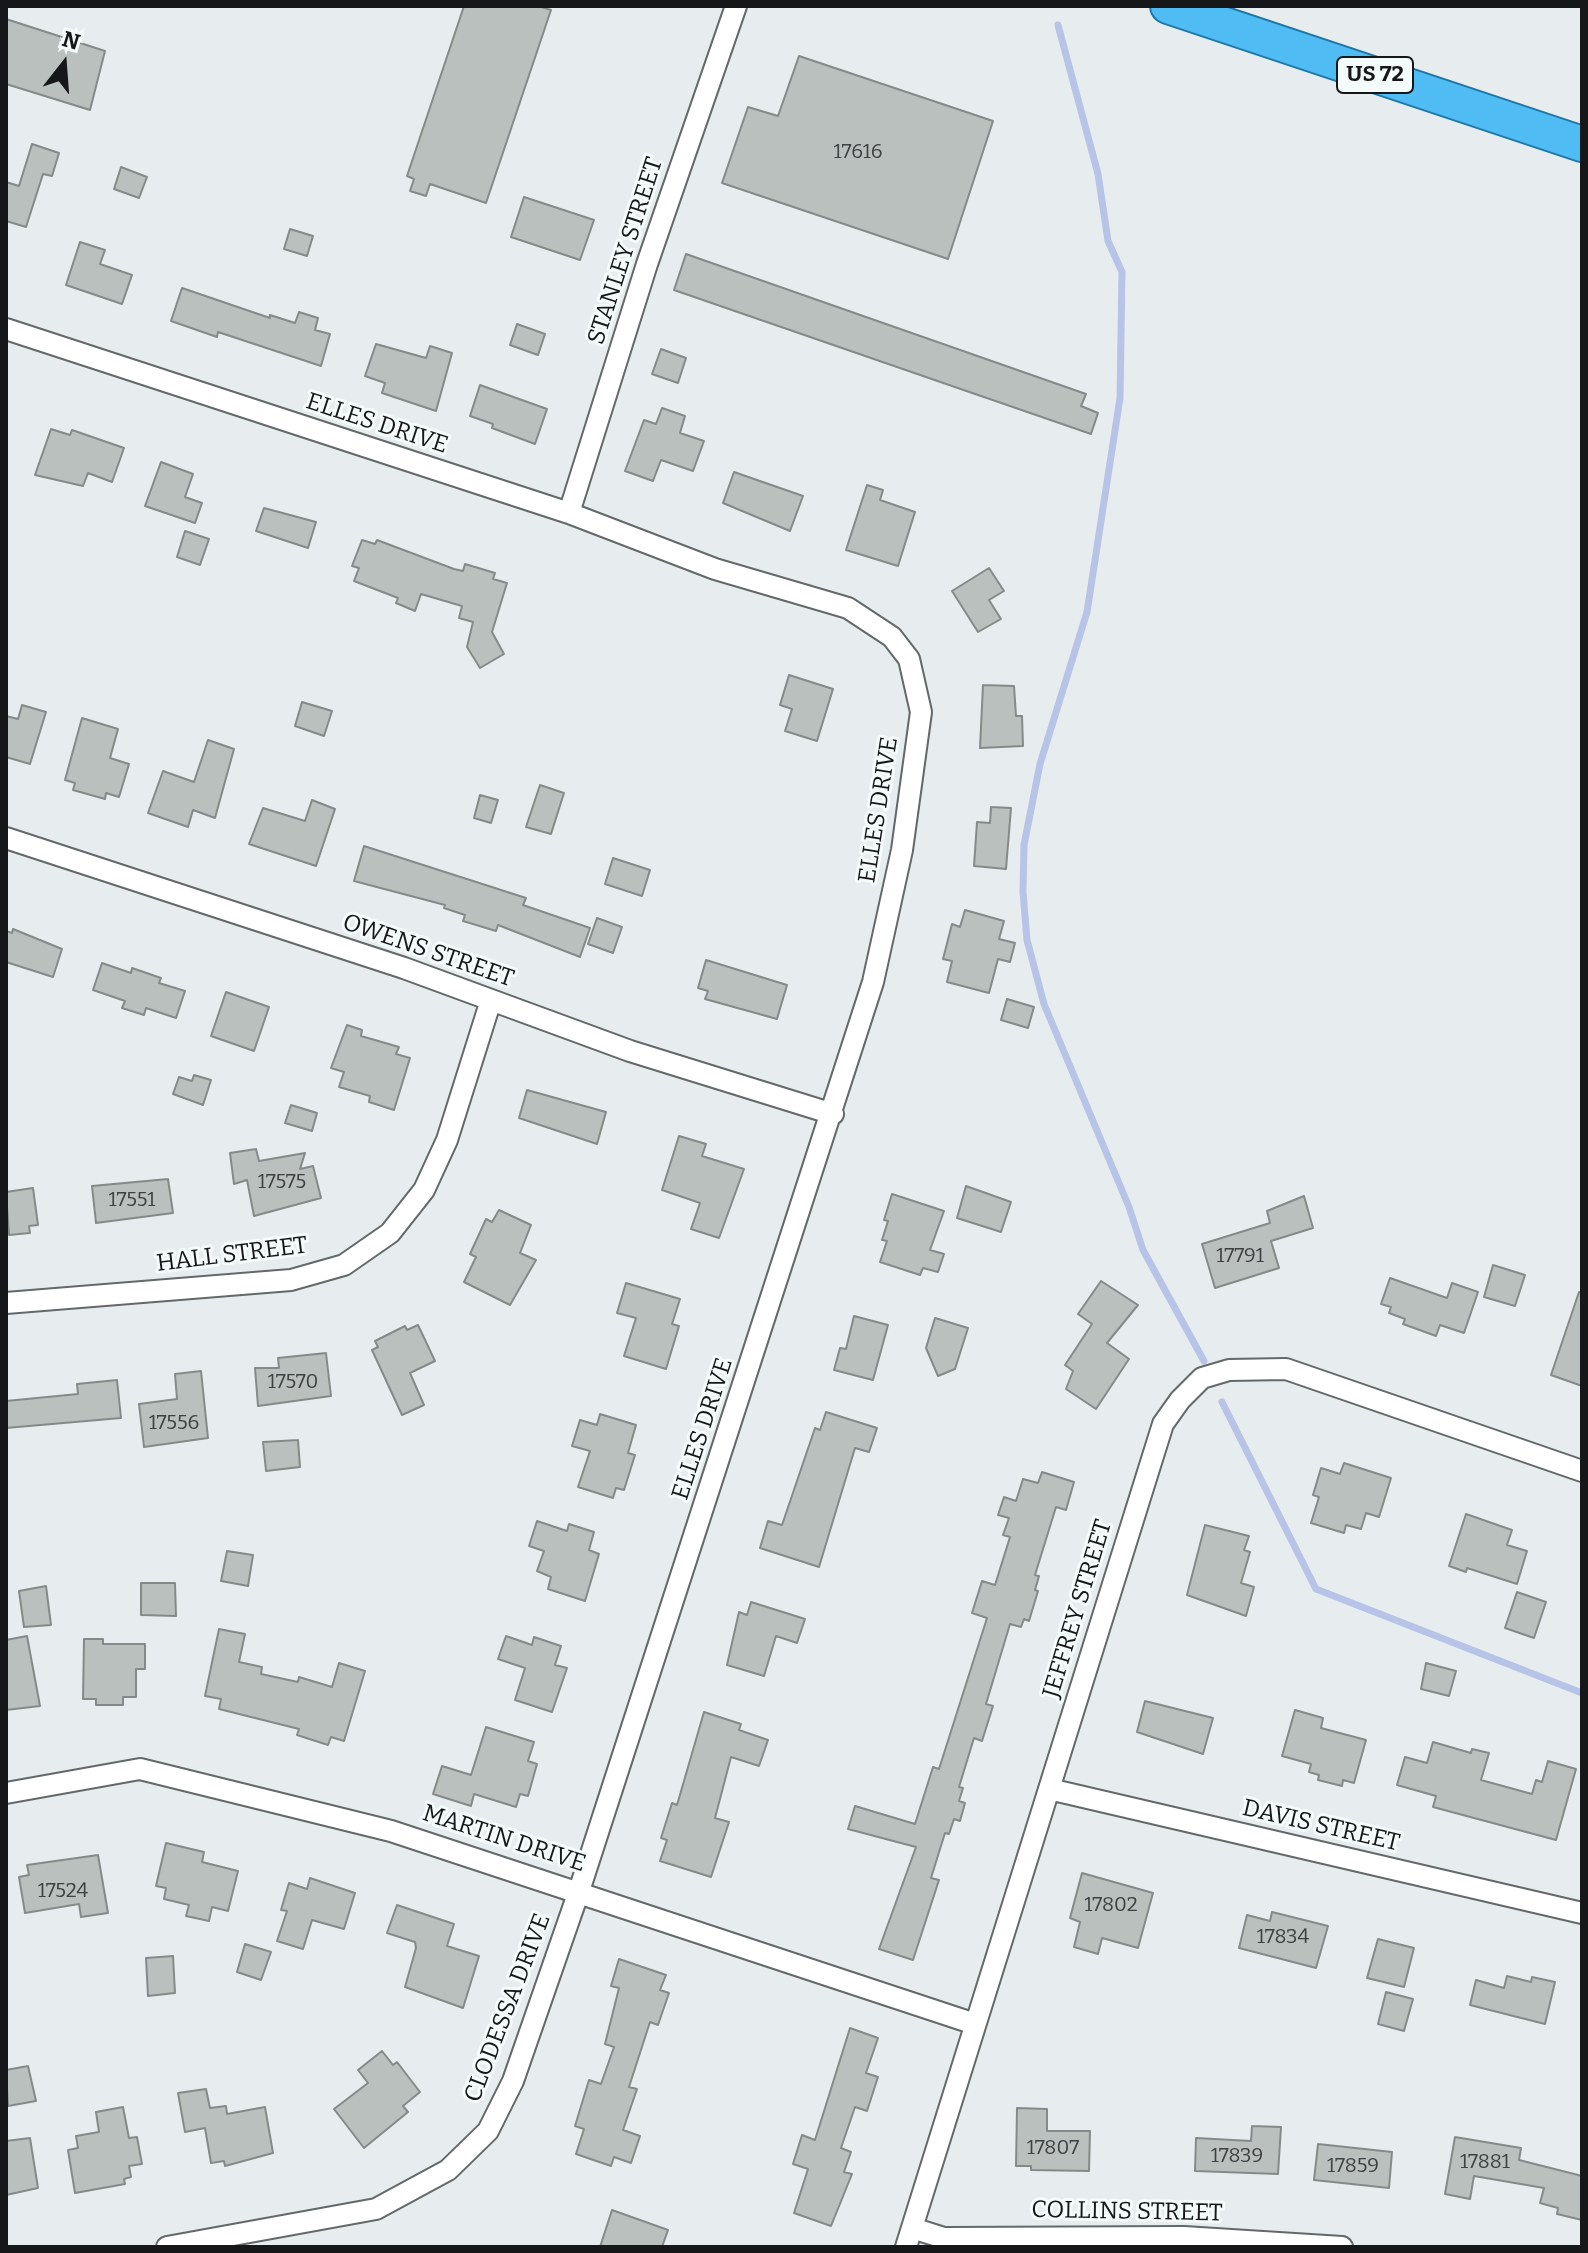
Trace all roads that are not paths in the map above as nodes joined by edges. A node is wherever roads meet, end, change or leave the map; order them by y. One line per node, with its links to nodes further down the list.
1 (736, 6): 5 (street, STANLEY STREET)
2 (1168, 6): 3 (highway, US 72)
3 (1582, 144)
4 (6, 329): 5 (street, ELLES DRIVE)
5 (569, 513): 8 (street, ELLES DRIVE)
6 (6, 838): 7 (street, OWENS STREET)
7 (491, 1000): 8 (street, OWENS STREET); 9 (street, HALL STREET)
8 (833, 1114): 13 (street, ELLES DRIVE)
9 (6, 1303)
10 (1582, 1471): 11 (street, JEFFREY STREET)
11 (1049, 1789): 14 (street, DAVIS STREET); 15 (street, JEFFREY STREET)
12 (6, 1793): 13 (street, MARTIN DRIVE)
13 (579, 1891): 15 (street, MARTIN DRIVE); 17 (street, CLODESSA DRIVE)
14 (1582, 1913)
15 (975, 2024): 16 (street, JEFFREY STREET)
16 (909, 2238): 18 (street, COLLINS STREET)
17 (167, 2247)
18 (1342, 2247)

